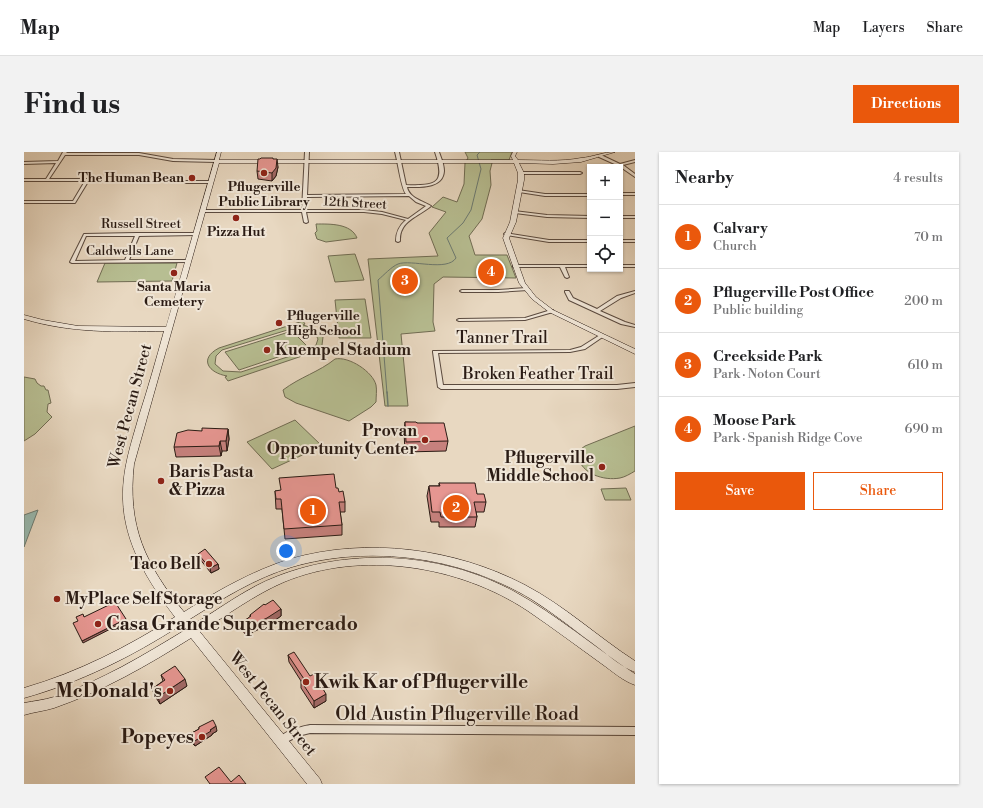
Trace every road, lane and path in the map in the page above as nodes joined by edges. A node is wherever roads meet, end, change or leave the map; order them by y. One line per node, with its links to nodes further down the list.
1 (219, 152): 15 (main road, West Pecan Street)
2 (307, 152): 16 (street)
3 (397, 152): 17 (street)
4 (438, 152): 18 (street)
5 (515, 152): 12 (main road)
6 (613, 152): 9 (main road)
7 (65, 153): 8 (street); 14 (street)
8 (111, 153): 10 (street); 15 (street)
9 (600, 156): 12 (main road); 19 (street)
10 (106, 160)
11 (635, 160): 20 (street)
12 (515, 161): 18 (main road); 22 (main road)
13 (24, 162): 14 (street)
14 (58, 162): 27 (street)
15 (216, 162): 16 (main road); 28 (main road, West Pecan Street)
16 (306, 162): 17 (main road); 35 (street)
17 (399, 162): 18 (main road); 29 (street)
18 (440, 162): 29 (street)
19 (618, 164)
20 (623, 164)
21 (623, 167): 24 (street)
22 (521, 173): 23 (street); 30 (main road)
23 (580, 173)
24 (635, 176)
25 (174, 179): 28 (street)
26 (24, 180): 27 (street)
27 (47, 180): 36 (street)
28 (210, 182): 37 (main road, West Pecan Street)
29 (404, 186): 34 (street)
30 (519, 192): 31 (street); 39 (main road)
31 (587, 194)
32 (623, 194): 33 (street)
33 (635, 194)
34 (408, 195): 35 (street); 43 (street)
35 (305, 196): 38 (street)
36 (24, 202)
37 (203, 211): 38 (street, 12th Street); 46 (main road, West Pecan Street)
38 (304, 211): 43 (street, 12th Street); 44 (street)
39 (515, 212): 40 (street); 47 (main road)
40 (587, 217)
41 (623, 217): 42 (street)
42 (635, 217)
43 (409, 220): 48 (street)
44 (306, 222)
45 (138, 234): 46 (street, Russell Street); 53 (street, Russell Street); 54 (street)
46 (196, 234): 52 (main road, West Pecan Street)
47 (506, 234): 49 (street); 55 (main road)
48 (398, 241)
49 (587, 241)
50 (623, 241): 51 (street)
51 (635, 241)
52 (188, 261): 54 (street, Caldwells Lane); 70 (main road, West Pecan Street)
53 (72, 262): 54 (street, Caldwells Lane)
54 (126, 262)
55 (515, 266): 56 (street); 61 (main road)
56 (562, 266): 57 (street); 60 (street)
57 (587, 266)
58 (623, 266): 59 (street)
59 (635, 266)
60 (567, 277)
61 (526, 289): 62 (street); 65 (main road)
62 (462, 291)
63 (567, 292): 66 (street)
64 (635, 292): 66 (street)
65 (551, 311): 68 (street); 71 (main road)
66 (597, 311): 69 (street)
67 (24, 317): 70 (main road)
68 (459, 320)
69 (635, 326)
70 (168, 329): 78 (main road, West Pecan Street)
71 (602, 336): 72 (main road); 74 (street, Tanner Trail)
72 (635, 352)
73 (635, 385): 74 (street, Broken Feather Trail)
74 (441, 387)
75 (427, 561): 76 (main road); 77 (main road); 79 (main road)
76 (288, 565): 77 (main road); 78 (main road)
77 (294, 574): 80 (main road)
78 (183, 619): 80 (main road, West Pecan Street); 83 (main road)
79 (571, 628): 81 (main road); 82 (main road)
80 (193, 631): 84 (main road); 86 (main road, West Pecan Street)
81 (635, 667)
82 (635, 680)
83 (24, 693)
84 (24, 709)
85 (635, 731): 86 (street, Old Austin Pflugerville Road)
86 (281, 741): 87 (main road, West Pecan Street)
87 (315, 784)

